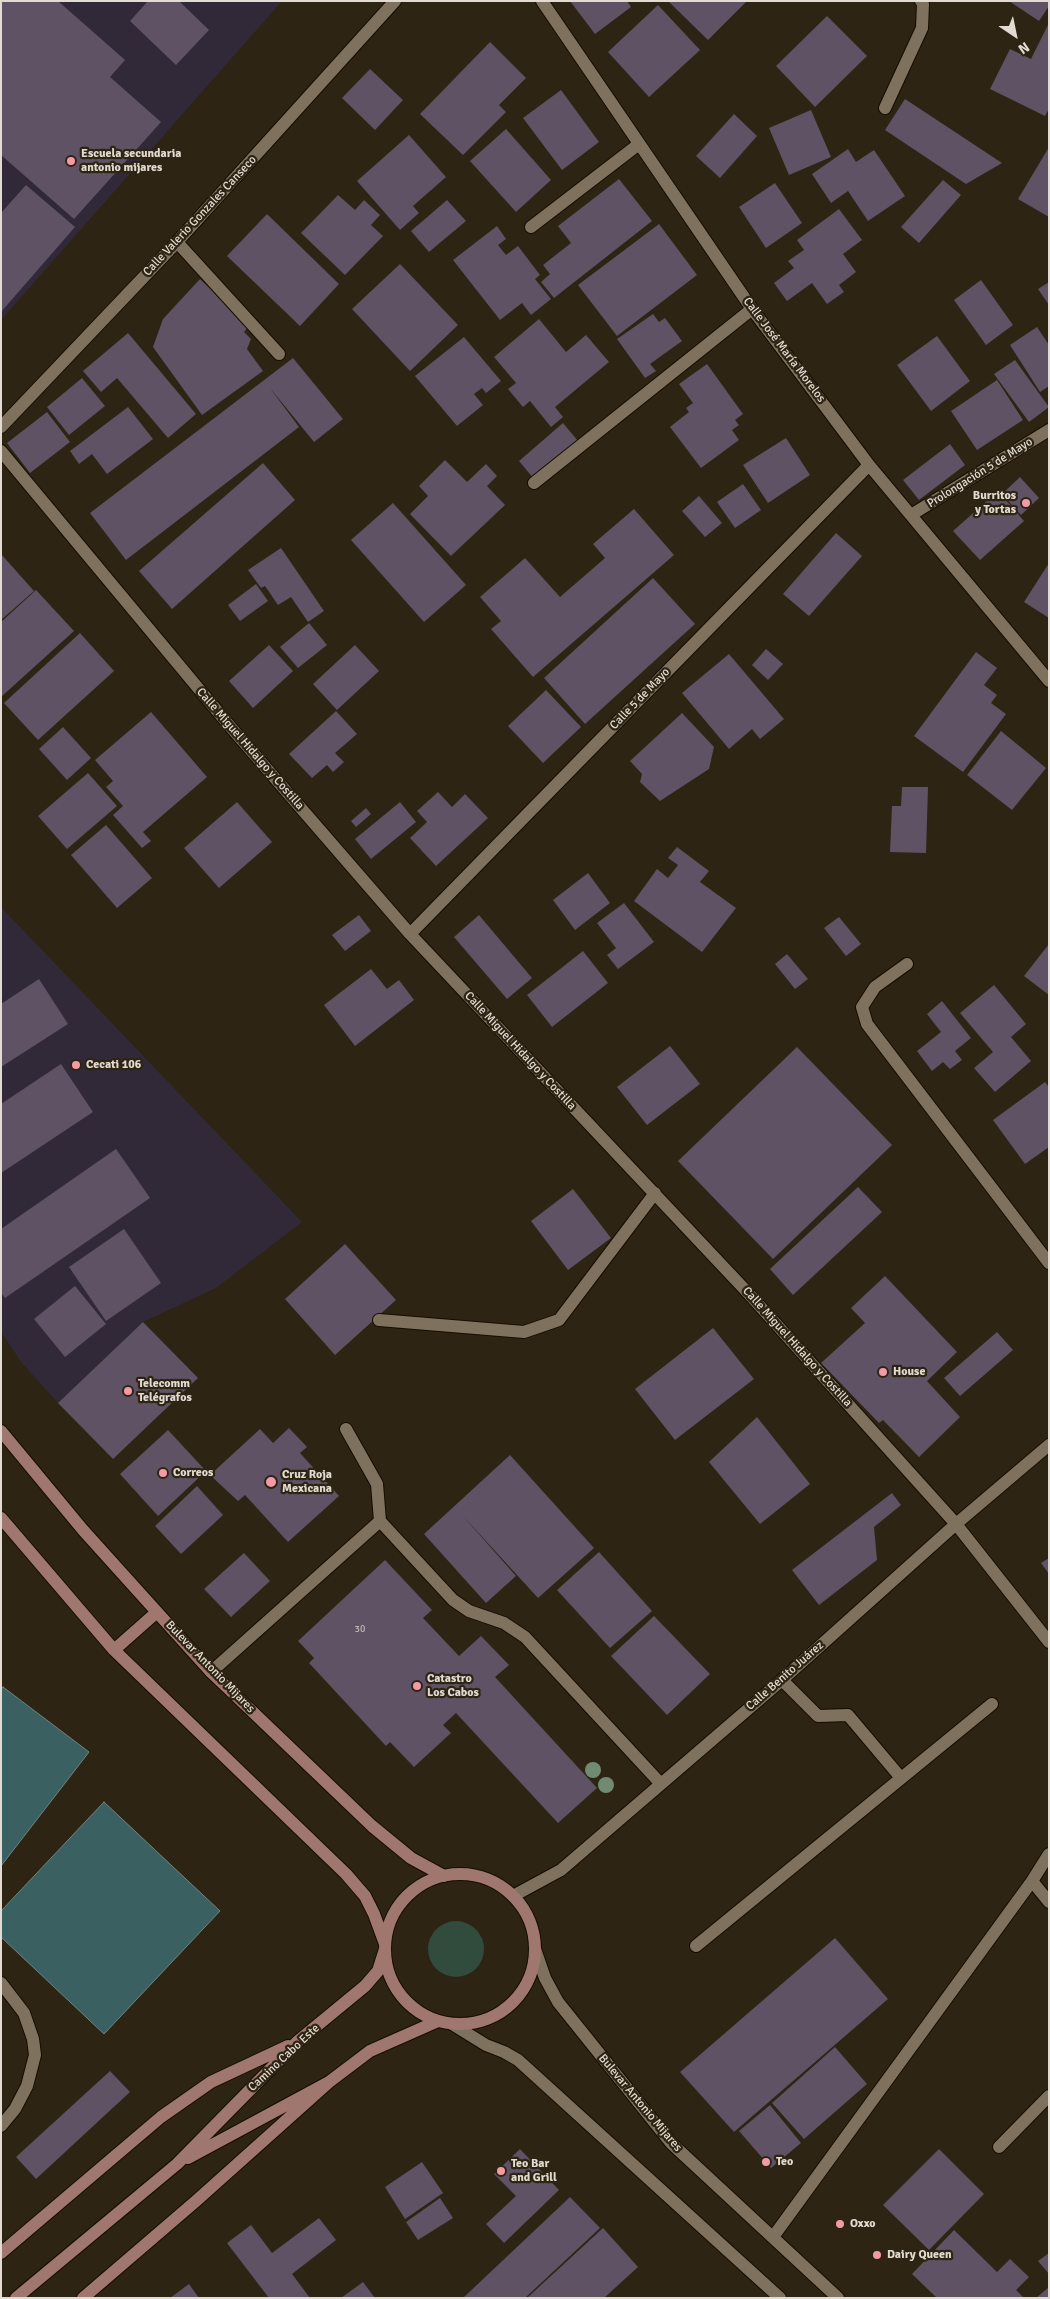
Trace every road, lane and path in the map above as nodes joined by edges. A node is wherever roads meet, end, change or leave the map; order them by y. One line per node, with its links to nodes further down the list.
1 (395, 1): 7 (street, Calle Valerio Gonzales Canseco)
2 (542, 1): 5 (street, Calle José María Morelos)
3 (921, 1): 4 (street)
4 (885, 108)
5 (640, 144): 6 (street); 8 (street, Calle José María Morelos)
6 (532, 226)
7 (177, 242): 9 (street); 10 (street, Calle Valerio Gonzales Canseco)
8 (752, 309): 13 (street, Calle José María Morelos); 14 (street)
9 (279, 354)
10 (1, 427)
11 (1049, 430): 15 (street, Prolongación 5 de Mayo)
12 (1, 451): 17 (street, Calle Miguel Hidalgo y Costilla)
13 (870, 465): 15 (street, Calle José María Morelos); 17 (street, Calle 5 de Mayo)
14 (534, 483)
15 (910, 515): 16 (street, Calle José María Morelos)
16 (1049, 681)
17 (410, 934): 19 (street, Calle Miguel Hidalgo y Costilla)
18 (907, 964): 20 (street)
19 (655, 1193): 21 (street); 27 (street, Calle Miguel Hidalgo y Costilla)
20 (1049, 1264)
21 (379, 1320)
22 (346, 1429): 26 (street)
23 (1, 1431): 28 (main road, Bulevar Antonio Mijares)
24 (1049, 1445): 27 (street, Calle Benito Juárez)
25 (1, 1518): 30 (main road)
26 (380, 1521): 31 (street); 35 (street)
27 (956, 1524): 29 (street, Calle Miguel Hidalgo y Costilla); 32 (street, Calle Benito Juárez)
28 (157, 1612): 30 (main road); 31 (main road, Bulevar Antonio Mijares)
29 (1049, 1642)
30 (114, 1650): 41 (main road)
31 (211, 1672): 37 (main road, Bulevar Antonio Mijares)
32 (782, 1680): 34 (street); 35 (street, Calle Benito Juárez)
33 (992, 1704): 34 (street)
34 (901, 1778): 42 (street)
35 (661, 1784): 39 (street, Calle Benito Juárez)
36 (1049, 1854): 38 (street)
37 (444, 1876): 39 (main road); 41 (main road)
38 (1032, 1881): 40 (street); 53 (street)
39 (513, 1896): 43 (main road)
40 (1049, 1902)
41 (385, 1946): 45 (main road); 47 (main road, Camino Cabo Este)
42 (696, 1946)
43 (535, 1949): 46 (main road); 53 (street, Bulevar Antonio Mijares)
44 (1, 1983): 50 (street)
45 (438, 2021): 46 (main road); 48 (main road, Camino Cabo Este)
46 (452, 2024): 57 (street)
47 (297, 2042): 52 (main road, Camino Cabo Este); 54 (main road)
48 (329, 2082): 52 (main road, Camino Cabo Este); 56 (main road)
49 (1049, 2096): 51 (street)
50 (1, 2126)
51 (1000, 2147)
52 (177, 2164): 55 (main road, Camino Cabo Este)
53 (772, 2238): 58 (street, Bulevar Antonio Mijares)
54 (1, 2253)
55 (16, 2298)
56 (83, 2298)
57 (780, 2298)
58 (838, 2298)

